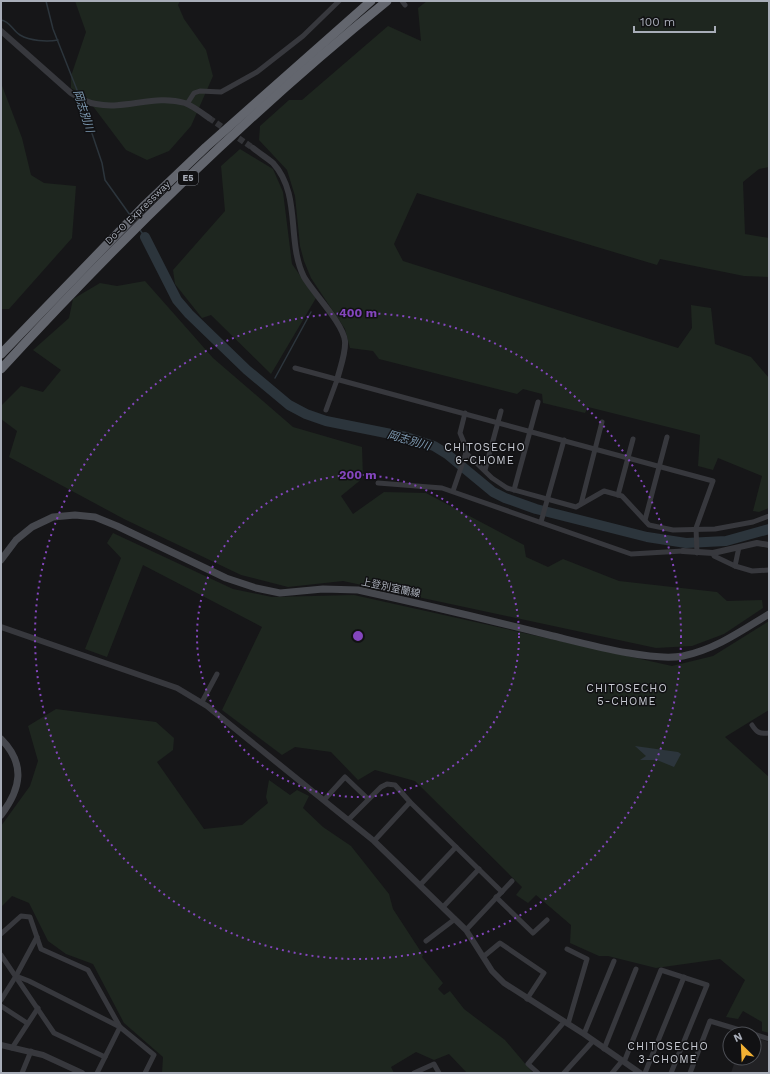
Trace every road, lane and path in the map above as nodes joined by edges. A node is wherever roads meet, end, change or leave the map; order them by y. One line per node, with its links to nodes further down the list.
1 (339, 1): 5 (street)
2 (371, 1): 8 (highway, Do-O Expressway / E5)
3 (387, 1): 10 (highway, Do-O Expressway / E5)
4 (1, 31): 5 (street)
5 (187, 104): 6 (street)
6 (209, 118)
7 (253, 148): 11 (street)
8 (1, 354)
9 (294, 368): 11 (street)
10 (1, 369)
11 (337, 380): 13 (street); 15 (street)
12 (538, 402): 18 (street)
13 (326, 410)
14 (502, 411): 16 (street)
15 (465, 413): 16 (street); 23 (street)
16 (498, 422): 18 (street); 26 (street)
17 (602, 422): 22 (street)
18 (530, 431): 21 (street); 28 (street)
19 (667, 437): 25 (street)
20 (633, 439): 24 (street)
21 (564, 440): 22 (street); 31 (street)
22 (596, 449): 24 (street); 32 (street)
23 (466, 454): 26 (street); 29 (street)
24 (628, 458): 25 (street); 30 (street)
25 (660, 466): 35 (street); 36 (street)
26 (485, 470): 28 (street)
27 (378, 483): 29 (street)
28 (514, 490): 31 (street)
29 (453, 491): 34 (street)
30 (618, 495): 32 (street); 35 (street)
31 (547, 498): 32 (street); 34 (street)
32 (581, 504)
33 (769, 516): 36 (street)
34 (541, 520): 39 (street)
35 (645, 520): 36 (street)
36 (696, 530): 40 (street)
37 (769, 545): 38 (street)
38 (739, 547): 41 (street); 43 (street)
39 (683, 551): 40 (street)
40 (697, 553): 41 (street)
41 (713, 553): 43 (street)
42 (1, 560): 45 (main road, 上登別室蘭線)
43 (736, 566): 44 (street)
44 (769, 570)
45 (769, 614)
46 (1, 627): 48 (street)
47 (217, 674): 48 (street)
48 (202, 702): 53 (street)
49 (752, 725): 50 (street)
50 (769, 733)
51 (1, 739): 55 (main road)
52 (368, 799): 53 (street); 54 (street); 56 (street)
53 (324, 800): 56 (street)
54 (410, 802): 57 (street); 58 (street)
55 (1, 816)
56 (348, 820): 57 (street)
57 (374, 840): 61 (street)
58 (456, 847): 59 (street); 61 (street)
59 (479, 869): 62 (street); 64 (street)
60 (512, 881): 62 (street)
61 (420, 885): 64 (street)
62 (502, 892): 63 (street)
63 (496, 897): 66 (street); 67 (street)
64 (442, 907): 65 (street)
65 (455, 919): 67 (street); 70 (street)
66 (547, 920)
67 (466, 930): 73 (street)
68 (1, 934): 69 (street)
69 (38, 937): 76 (street); 85 (street)
70 (426, 941)
71 (567, 949): 83 (street)
72 (1, 955): 76 (street)
73 (483, 957): 78 (street); 78 (street)
74 (614, 961): 86 (street)
75 (636, 970): 90 (street)
76 (16, 976): 79 (street); 81 (street); 85 (street)
77 (684, 977): 93 (street); 104 (street); 105 (street)
78 (527, 999): 83 (street)
79 (1, 1000)
80 (1, 1006): 82 (street)
81 (38, 1008): 82 (street); 92 (street)
82 (27, 1023): 89 (street)
83 (566, 1023): 86 (street); 100 (street)
84 (727, 1026): 106 (street)
85 (120, 1027): 92 (street); 97 (street)
86 (584, 1034): 87 (street)
87 (593, 1041): 90 (street); 101 (street)
88 (1, 1045): 89 (street)
89 (12, 1048): 91 (street)
90 (604, 1049): 93 (street)
91 (31, 1051): 94 (street); 95 (street)
92 (105, 1057): 96 (street)
93 (623, 1061): 102 (street); 103 (street)
94 (22, 1073)
95 (82, 1073)
96 (97, 1073)
97 (145, 1073)
98 (414, 1073): 99 (street)
99 (438, 1073)
100 (538, 1073)
101 (564, 1073)
102 (612, 1073)
103 (640, 1073)
104 (645, 1073)
105 (671, 1073)
106 (690, 1073)

